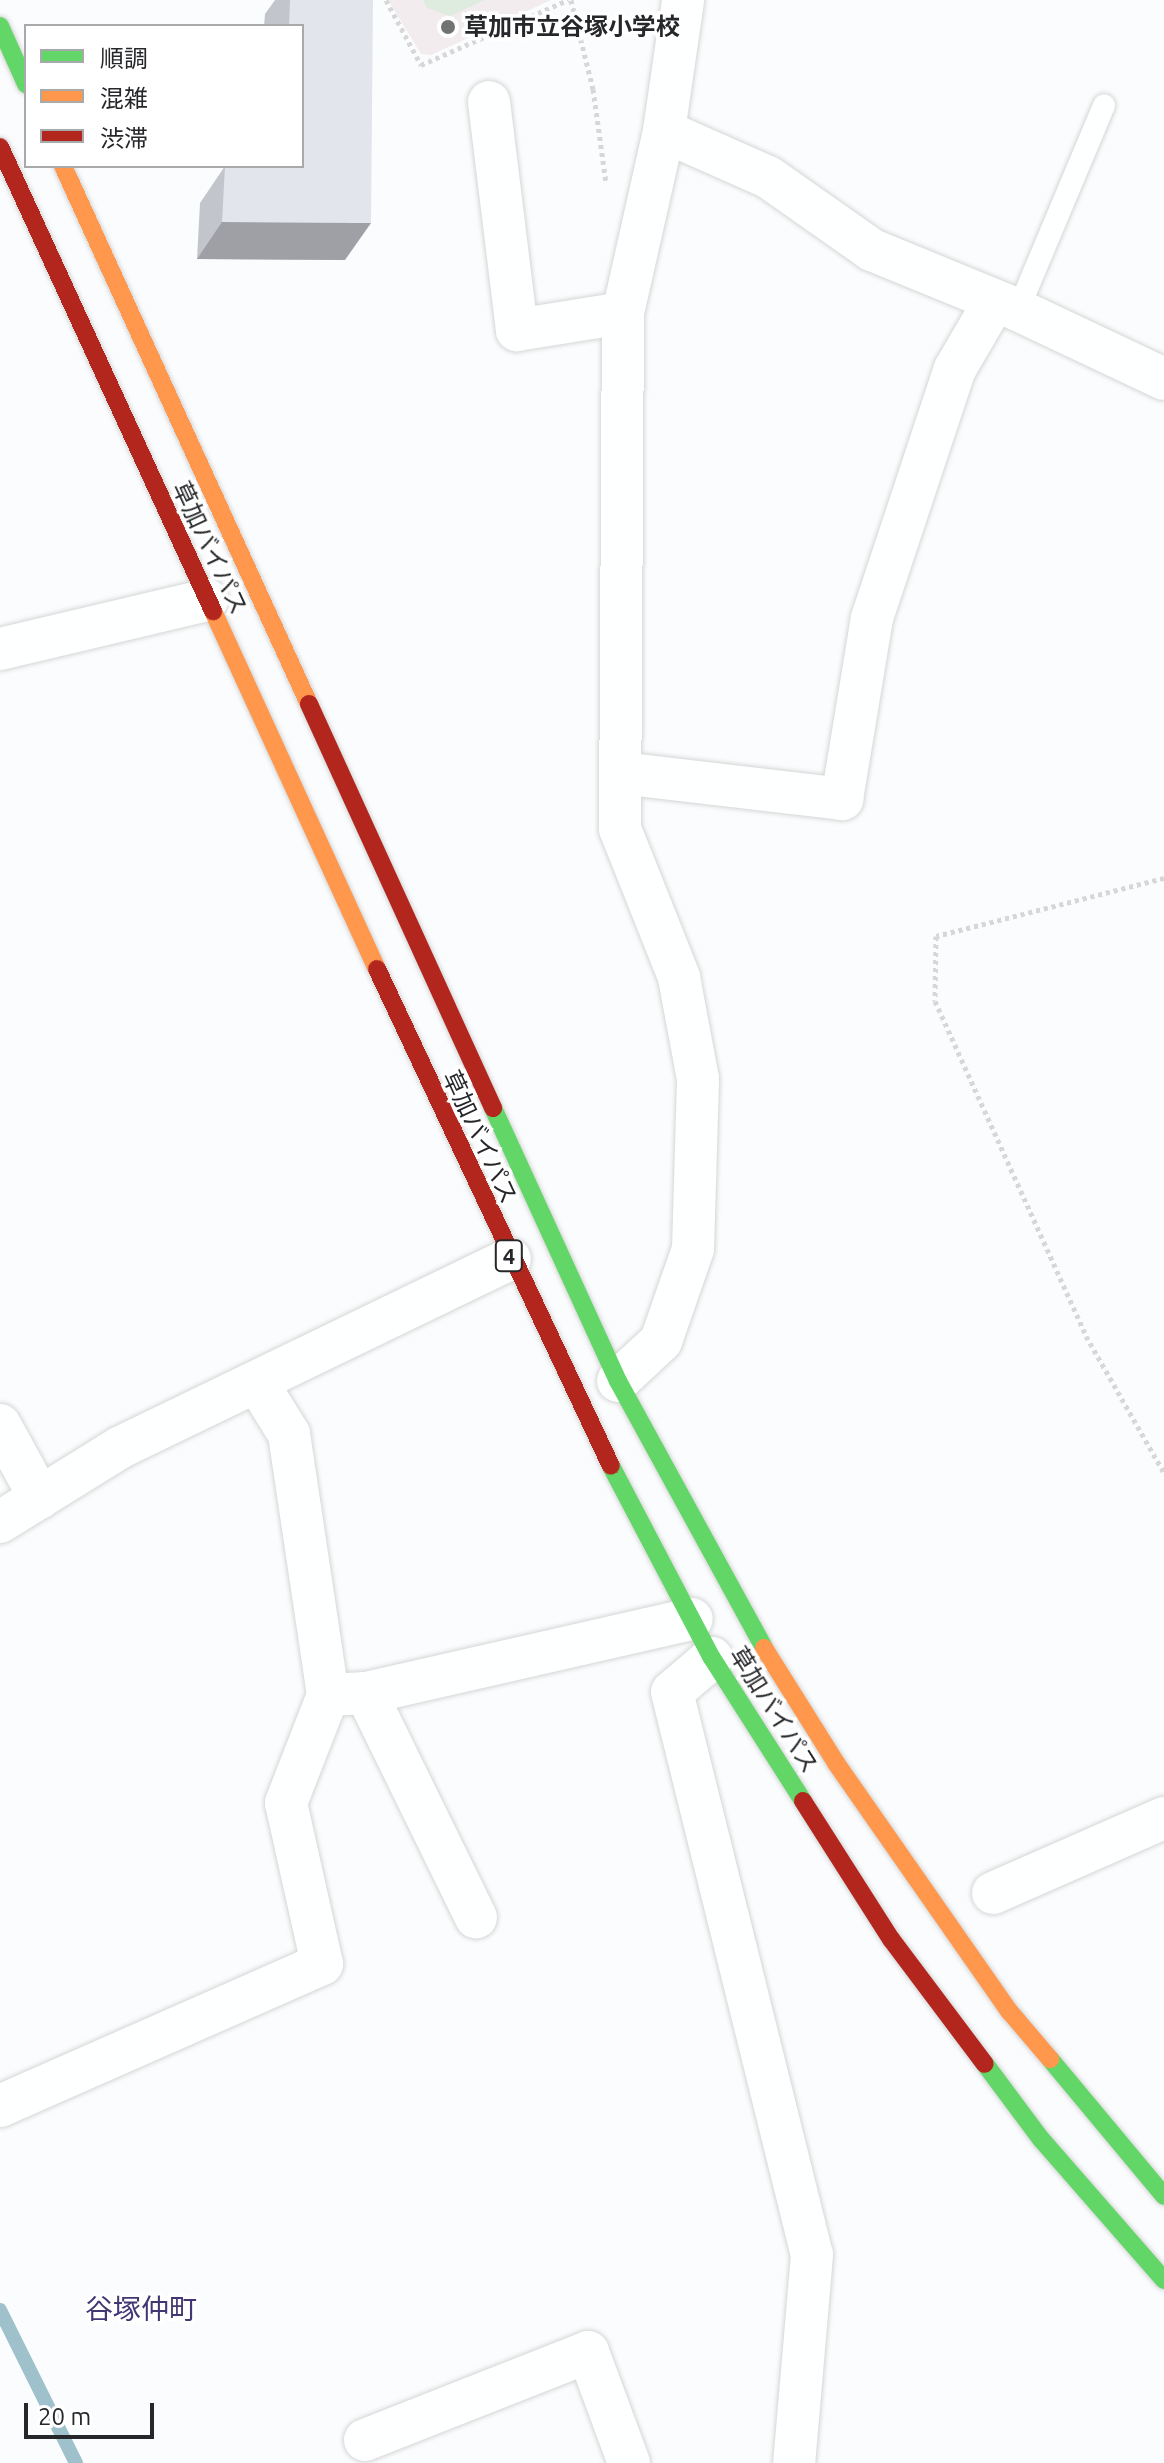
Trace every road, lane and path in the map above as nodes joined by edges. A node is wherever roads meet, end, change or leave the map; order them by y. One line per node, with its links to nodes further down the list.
1 (386, 0): 2 (path)
2 (569, 0): 11 (path)
3 (683, 0): 8 (street)
4 (0, 26): 5 (highway)
5 (24, 80)
6 (489, 102): 13 (street)
7 (1104, 105): 12 (lane)
8 (664, 131): 12 (street); 13 (street)
9 (0, 147): 15 (highway, 草加バイパス / 4)
10 (64, 168): 20 (highway, 草加バイパス / 4)
11 (607, 193)
12 (1006, 306): 14 (street); 17 (street)
13 (623, 313): 17 (street)
14 (1164, 379)
15 (207, 600): 16 (street); 19 (highway, 草加バイパス / 4)
16 (0, 649)
17 (621, 773): 20 (street)
18 (1164, 878): 23 (path)
19 (510, 1259): 21 (street); 26 (highway, 草加バイパス / 4)
20 (618, 1381): 33 (highway, 草加バイパス / 4)
21 (258, 1384): 24 (street); 28 (street)
22 (0, 1425): 24 (street)
23 (1164, 1473)
24 (40, 1498): 25 (street)
25 (0, 1522)
26 (692, 1619): 27 (highway, 草加バイパス / 4); 28 (street)
27 (712, 1658): 34 (highway, 草加バイパス / 4); 37 (street)
28 (347, 1694): 31 (street); 32 (street)
29 (1164, 1818): 30 (street)
30 (993, 1893)
31 (476, 1918)
32 (0, 2106)
33 (1164, 2196)
34 (1164, 2280)
35 (365, 2441): 36 (street)
36 (629, 2463)
37 (794, 2463)

